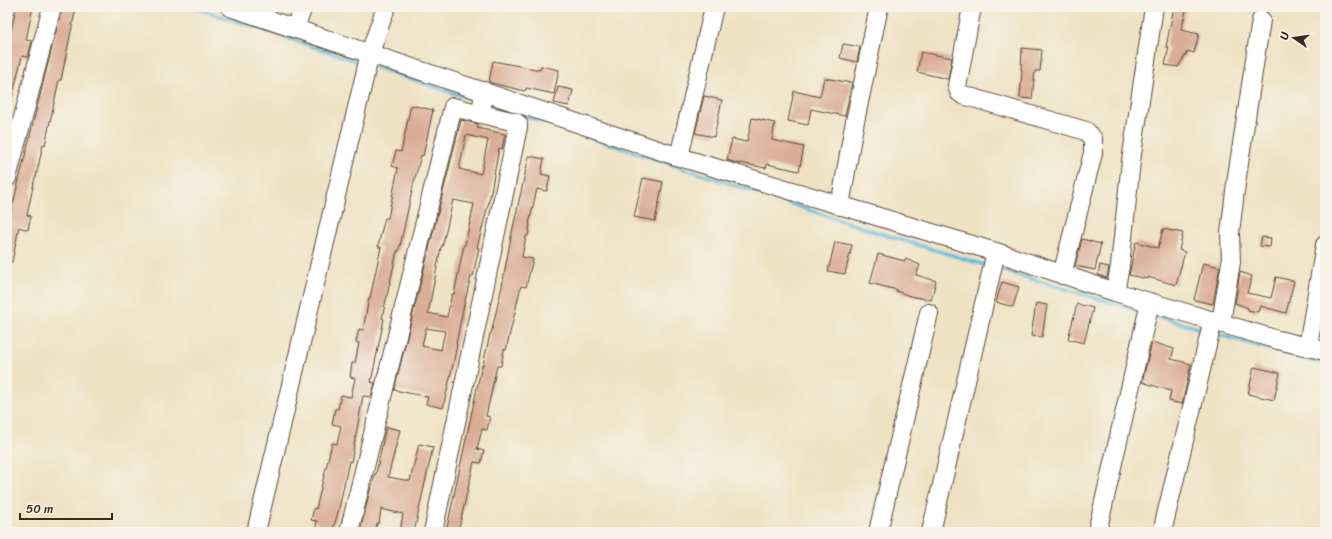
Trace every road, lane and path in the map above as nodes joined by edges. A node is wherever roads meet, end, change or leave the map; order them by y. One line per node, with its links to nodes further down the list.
1 (52, 7): 15 (street)
2 (230, 7): 9 (street)
3 (303, 7): 11 (street)
4 (386, 7): 12 (street)
5 (714, 7): 14 (street)
6 (879, 7): 16 (street)
7 (972, 7): 19 (street)
8 (1154, 7): 20 (street)
9 (254, 11): 11 (street)
10 (1261, 20): 23 (street)
11 (295, 28): 12 (street)
12 (370, 53): 13 (street); 25 (street)
13 (483, 103): 14 (street); 26 (street); 27 (street)
14 (679, 157): 16 (street)
15 (7, 178)
16 (840, 206): 18 (street)
17 (1325, 245): 24 (street)
18 (994, 261): 19 (street); 29 (street)
19 (1062, 275): 20 (street)
20 (1115, 292): 21 (street)
21 (1150, 302): 23 (street); 30 (street)
22 (929, 313): 28 (street)
23 (1214, 325): 24 (street); 31 (street)
24 (1317, 349)
25 (256, 532)
26 (349, 532)
27 (433, 532)
28 (878, 532)
29 (931, 532)
30 (1097, 532)
31 (1162, 532)

